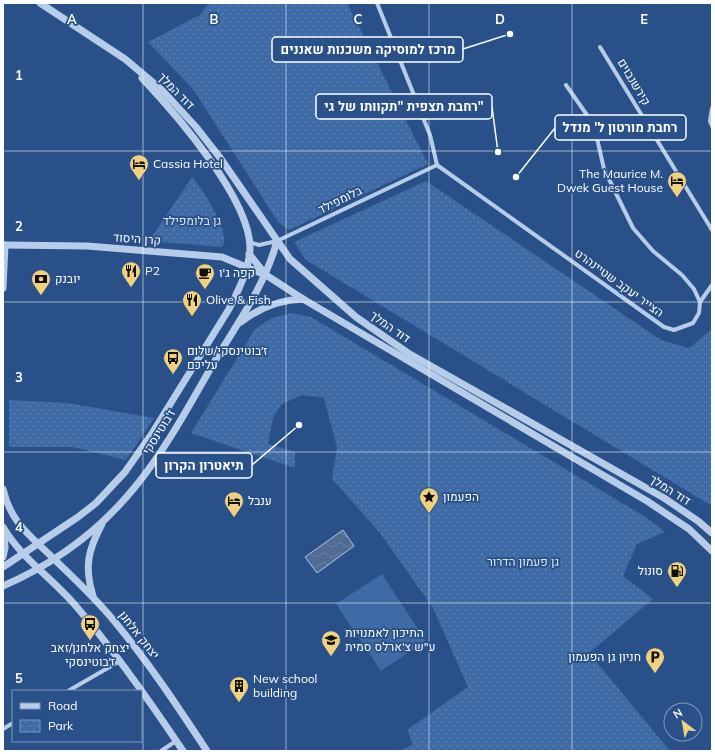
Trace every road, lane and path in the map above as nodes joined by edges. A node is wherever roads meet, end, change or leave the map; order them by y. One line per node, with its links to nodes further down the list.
1 (40, 3): 4 (street, דוד המלך)
2 (377, 3): 8 (street)
3 (600, 47): 9 (street, קירשנבוים)
4 (124, 59): 10 (street, דוד המלך); 11 (street, דוד המלך)
5 (566, 85): 19 (street)
6 (712, 108): 7 (street)
7 (712, 126)
8 (437, 165): 10 (street, בלומפילד); 19 (street, הצייר יעקב שטיינהרט)
9 (712, 230)
10 (277, 241): 11 (street, בלומפילד); 15 (street, ז'בוטינסקי); 24 (street, דוד המלך)
11 (249, 242): 13 (street, דוד המלך)
12 (4, 245): 14 (street, קרן היסוד); 17 (street)
13 (249, 254): 14 (street, דוד המלך); 15 (street, דוד המלך)
14 (247, 266): 15 (street, קרן היסוד); 25 (street, ז'בוטינסקי)
15 (266, 275): 18 (street, דוד המלך); 20 (street, ז'בוטינסקי)
16 (712, 285): 19 (street)
17 (3, 288)
18 (303, 299): 20 (street); 26 (street, דוד המלך)
19 (700, 302)
20 (235, 328): 22 (street, ז'בוטינסקי)
21 (3, 489): 25 (street, יצחק אלחנן)
22 (104, 520): 29 (street, ז'בוטינסקי); 33 (street)
23 (3, 528): 27 (street); 28 (street)
24 (712, 533)
25 (38, 545): 27 (street, ז'בוטינסקי); 29 (street, יצחק אלחנן)
26 (710, 549)
27 (24, 554): 30 (street, ז'בוטינסקי); 31 (street)
28 (3, 557)
29 (54, 559): 31 (street, ז'בוטינסקי); 33 (street, יצחק אלחנן)
30 (3, 567)
31 (39, 568): 32 (street, ז'בוטינסקי); 34 (street)
32 (3, 586)
33 (94, 598): 43 (street, יצחק אלחנן)
34 (120, 661): 35 (street); 36 (street)
35 (70, 690)
36 (140, 690)
37 (142, 692): 40 (street)
38 (12, 724): 39 (street)
39 (3, 729)
40 (176, 741): 41 (street); 42 (street)
41 (161, 751)
42 (183, 751)
43 (207, 751)

